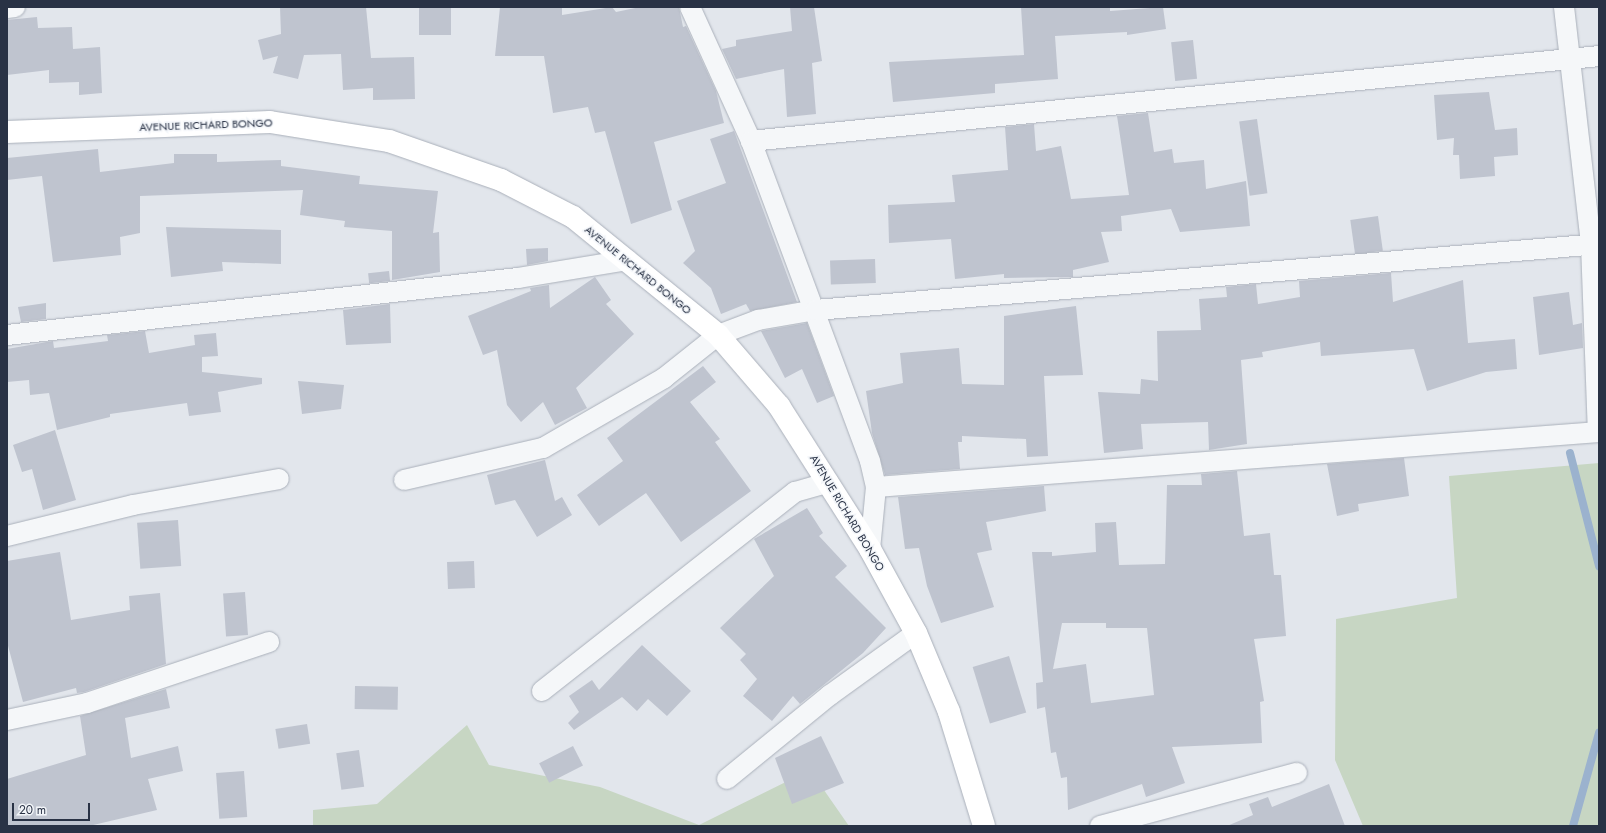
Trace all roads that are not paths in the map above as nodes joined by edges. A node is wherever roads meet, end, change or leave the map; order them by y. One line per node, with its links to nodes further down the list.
1 (15, 7): 4 (street)
2 (690, 7): 8 (street)
3 (1564, 7): 6 (street)
4 (7, 8)
5 (1599, 56): 6 (street)
6 (1569, 59): 8 (street); 9 (street)
7 (7, 132): 10 (street, AVENUE RICHARD BONGO)
8 (751, 141): 11 (street)
9 (1595, 244): 11 (street); 14 (street)
10 (628, 260): 12 (street, AVENUE RICHARD BONGO); 13 (street)
11 (816, 310): 12 (street); 18 (street)
12 (718, 334): 16 (street); 17 (street, AVENUE RICHARD BONGO)
13 (7, 335)
14 (1598, 432): 18 (street)
15 (279, 479): 19 (street)
16 (404, 480)
17 (830, 482): 20 (street, AVENUE RICHARD BONGO); 23 (street)
18 (876, 487): 20 (street)
19 (7, 536)
20 (870, 549): 21 (street, AVENUE RICHARD BONGO)
21 (916, 633): 26 (street); 27 (street, AVENUE RICHARD BONGO)
22 (269, 642): 24 (street)
23 (542, 691)
24 (7, 720)
25 (1297, 772): 28 (street)
26 (727, 779)
27 (984, 826)
28 (1100, 826)

